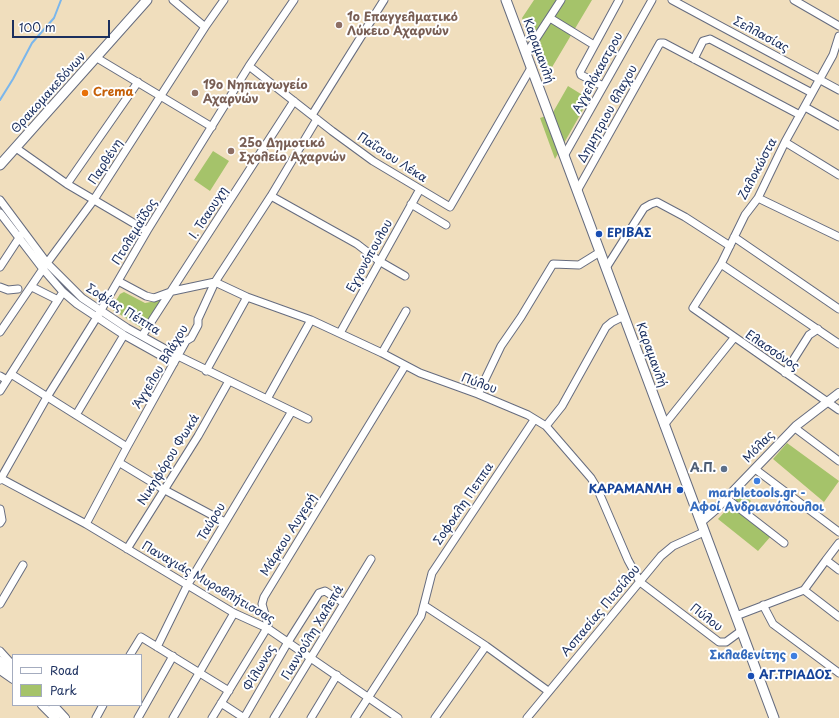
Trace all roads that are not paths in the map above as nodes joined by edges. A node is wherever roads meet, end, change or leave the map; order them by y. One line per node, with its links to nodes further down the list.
1 (147, 0): 18 (main road, Θρακομακεδόνων)
2 (173, 0): 14 (street)
3 (224, 0): 14 (street, Παρθένη)
4 (294, 0): 20 (street, Πτολεμαΐδος)
5 (384, 0): 31 (street, Άγγελου Βλάχου)
6 (506, 0): 17 (main road, Καραμανλή)
7 (561, 0): 12 (street)
8 (619, 0): 16 (street)
9 (652, 0): 24 (street, Αγγελόκαστρου)
10 (672, 0): 22 (street, Σελλασίας)
11 (794, 0): 13 (street)
12 (550, 18): 16 (street); 17 (street)
13 (839, 26)
14 (204, 27): 27 (street, Παρθένη)
15 (839, 36): 22 (street, Ζαλοκώστα)
16 (594, 45): 24 (street)
17 (526, 54): 21 (main road, Καραμανλή)
18 (97, 58): 23 (street); 35 (main road, Θρακομακεδόνων)
19 (694, 60): 26 (street); 30 (street); 41 (street, Δημητριου βλαχου)
20 (249, 66): 28 (street, Παΐσιου Λέκα); 33 (street, Πτολεμαΐδος)
21 (531, 68): 36 (main road, Καραμανλή); 40 (street, Παΐσιου Λέκα)
22 (819, 79): 25 (street, Σελλασίας); 26 (street, Ζαλοκώστα)
23 (138, 82): 27 (street); 39 (street)
24 (603, 86): 36 (street, Αγγελόκαστρου)
25 (839, 90)
26 (812, 92): 29 (street, Ζαλοκώστα)
27 (161, 96): 33 (street); 45 (street, Παρθένη)
28 (294, 101): 31 (street, Παΐσιου Λέκα); 67 (street, Ι. Τσαουχη)
29 (805, 107): 30 (street, Ζαλοκώστα); 32 (street)
30 (800, 115): 34 (street, Ζαλοκώστα)
31 (314, 117): 40 (street, Παΐσιου Λέκα); 42 (street, Άγγελου Βλάχου)
32 (839, 126)
33 (212, 127): 49 (street, Πτολεμαΐδος)
34 (785, 142): 38 (street); 43 (street, Ζαλοκώστα)
35 (16, 148): 37 (main road, Θρακομακεδόνων); 39 (street)
36 (564, 156): 41 (main road, Καραμανλή)
37 (0, 165)
38 (839, 175)
39 (67, 184): 45 (street)
40 (420, 189): 46 (street, Εγγονόπουλου)
41 (577, 191): 55 (main road, Καραμανλή)
42 (271, 196): 56 (street); 63 (street, Άγγελου Βλάχου)
43 (758, 198): 51 (street, Ζαλοκώστα); 52 (street)
44 (0, 200): 50 (street, Σοφίας Πέππα)
45 (93, 200): 49 (street); 58 (street, Παρθένη)
46 (411, 204): 48 (street); 56 (street, Εγγονόπουλου)
47 (0, 213): 53 (street, Σοφίας Πέππα)
48 (446, 224)
49 (147, 231): 62 (street, Πτολεμαΐδος)
50 (23, 232): 53 (street); 58 (street, Σοφίας Πέππα)
51 (734, 237): 54 (street, Ζαλοκώστα); 72 (street)
52 (839, 237)
53 (19, 238): 58 (street, Σοφίας Πέππα); 59 (street)
54 (730, 246): 57 (street, Ζαλοκώστα); 60 (street)
55 (600, 252): 60 (main road, Καραμανλή); 95 (street)
56 (379, 261): 61 (street); 79 (street, Εγγονόπουλου)
57 (721, 264): 71 (street, Ζαλοκώστα); 77 (street)
58 (45, 266): 65 (street, Παρθένη); 68 (street, Σοφίας Πέππα); 74 (street, Σοφίας Πέππα)
59 (0, 267)
60 (606, 268): 75 (main road, Καραμανλή)
61 (405, 276)
62 (118, 281): 67 (street); 74 (street, Πτολεμαΐδος)
63 (215, 282): 67 (street); 69 (street, Πύλου); 85 (street, Άγγελου Βλάχου)
64 (0, 287): 66 (street)
65 (32, 287): 70 (street); 78 (street, Παρθένη)
66 (18, 289)
67 (173, 291): 81 (street, Ι. Τσαουχη)
68 (63, 292): 70 (street); 74 (street, Σοφίας Πέππα)
69 (247, 297): 76 (street, Πύλου); 88 (street)
70 (58, 300): 91 (street)
71 (694, 309): 82 (street, Ελασσόνος)
72 (839, 309)
73 (406, 311): 84 (street)
74 (99, 314): 80 (street, Σοφίας Πέππα); 81 (street, Σοφίας Πέππα); 96 (street, Πτολεμαΐδος)
75 (624, 316): 104 (main road, Καραμανλή); 105 (street)
76 (311, 320): 79 (street, Πύλου); 97 (street)
77 (818, 329): 83 (street); 89 (street)
78 (0, 332)
79 (340, 333): 84 (street, Πύλου)
80 (124, 335): 86 (street, Σοφίας Πέππα); 101 (street)
81 (142, 336): 85 (street, Σοφίας Πέππα)
82 (734, 338): 89 (street, Ελασσόνος); 104 (street)
83 (839, 344)
84 (382, 353): 87 (street, Πύλου)
85 (178, 356): 86 (street, Άγγελου Βλάχου); 88 (street, Σοφίας Πέππα)
86 (174, 363): 107 (street, Άγγελου Βλάχου)
87 (405, 366): 95 (street, Πύλου); 138 (street, Μάρκου Αυγερή)
88 (206, 371): 92 (street, Σοφίας Πέππα)
89 (785, 373): 98 (street, Ελασσόνος)
90 (0, 376): 91 (street)
91 (9, 377): 93 (street); 96 (street)
92 (229, 381): 97 (street, Σοφίας Πέππα); 112 (street, Νικηφόρου Φωκά)
93 (0, 392)
94 (839, 392): 98 (street, Μόλας)
95 (478, 394): 103 (street, Πύλου)
96 (47, 397): 101 (street); 111 (street, Πτολεμαΐδος)
97 (267, 399): 100 (street, Σοφίας Πέππα)
98 (827, 401): 99 (street, Ελασσόνος); 106 (street, Μόλας)
99 (839, 410)
100 (292, 411): 102 (street, Σοφίας Πέππα); 115 (street, Ταύρου)
101 (76, 415): 107 (street)
102 (308, 419)
103 (534, 420): 105 (street, Πύλου); 134 (street, Σοφοκλη Πεππα)
104 (664, 425): 116 (main road, Καραμανλή)
105 (546, 426): 128 (street, Πύλου)
106 (795, 428): 108 (street); 110 (street, Μόλας)
107 (127, 447): 109 (street, Άγγελου Βλάχου)
108 (839, 461)
109 (120, 463): 112 (street); 118 (street, Άγγελου Βλάχου)
110 (755, 469): 113 (street, Μόλας); 120 (street)
111 (0, 479): 118 (street, Παναγιάς Μυροβλήτισσας)
112 (163, 489): 115 (street); 123 (street, Νικηφόρου Φωκά)
113 (726, 498): 116 (street, Μόλας); 121 (street)
114 (0, 509): 117 (street)
115 (225, 522): 129 (street, Ταύρου)
116 (701, 522): 119 (main road, Καραμανλή)
117 (0, 523)
118 (86, 524): 123 (street, Παναγιάς Μυροβλήτισσας)
119 (704, 532): 128 (street, Ασπασίας Πιτσίλου); 136 (main road, Καραμανλή)
120 (839, 532)
121 (784, 543)
122 (839, 543): 125 (street)
123 (127, 550): 129 (street, Παναγιάς Μυροβλήτισσας)
124 (371, 559): 131 (street, Γιαννούλη Χαλεπά)
125 (826, 560): 127 (street); 130 (street)
126 (23, 566): 132 (street)
127 (839, 570)
128 (640, 582): 139 (street, Πύλου); 153 (street, Ασπασίας Πιτσίλου)
129 (187, 586): 135 (street, Παναγιάς Μυροβλήτισσας); 141 (street, Ταύρου)
130 (804, 590): 133 (street); 137 (street)
131 (344, 602): 140 (street, Φίλωνος); 146 (street, Γιαννούλη Χαλεπά)
132 (0, 604)
133 (763, 605): 136 (street); 150 (street)
134 (425, 606): 142 (street); 154 (street, Σοφοκλη Πεππα)
135 (234, 613): 138 (street, Παναγιάς Μυροβλήτισσας); 149 (street)
136 (736, 616): 139 (main road, Καραμανλή)
137 (839, 617)
138 (267, 628): 140 (street, Παναγιάς Μυροβλήτισσας); 152 (street)
139 (741, 631): 172 (main road, Καραμανλή)
140 (288, 642): 146 (street, Παναγιάς Μυροβλήτισσας); 165 (street, Φίλωνος)
141 (157, 646): 144 (street); 145 (street)
142 (486, 646): 153 (street); 170 (street)
143 (0, 651): 148 (street)
144 (131, 654)
145 (173, 656): 149 (street); 162 (street)
146 (311, 658): 151 (street, Παναγιάς Μυροβλήτισσας); 166 (street, Γιαννούλη Χαλεπά)
147 (0, 661): 148 (street)
148 (7, 670)
149 (200, 673): 152 (street); 163 (street)
150 (839, 674)
151 (337, 675): 154 (street, Παναγιάς Μυροβλήτισσας); 167 (street)
152 (229, 691): 155 (street)
153 (548, 691): 171 (street, Ασπασίας Πιτσίλου)
154 (368, 697): 168 (street, Σοφοκλη Πεππα); 169 (street, Παναγιάς Μυροβλήτισσας)
155 (221, 703): 164 (street); 165 (street)
156 (43, 706): 159 (street)
157 (54, 706): 160 (street)
158 (102, 706): 161 (street)
159 (55, 718)
160 (65, 718)
161 (96, 718)
162 (138, 718)
163 (173, 718)
164 (212, 718)
165 (244, 718)
166 (274, 718)
167 (311, 718)
168 (355, 718)
169 (398, 718)
170 (435, 718)
171 (527, 718)
172 (774, 718)

